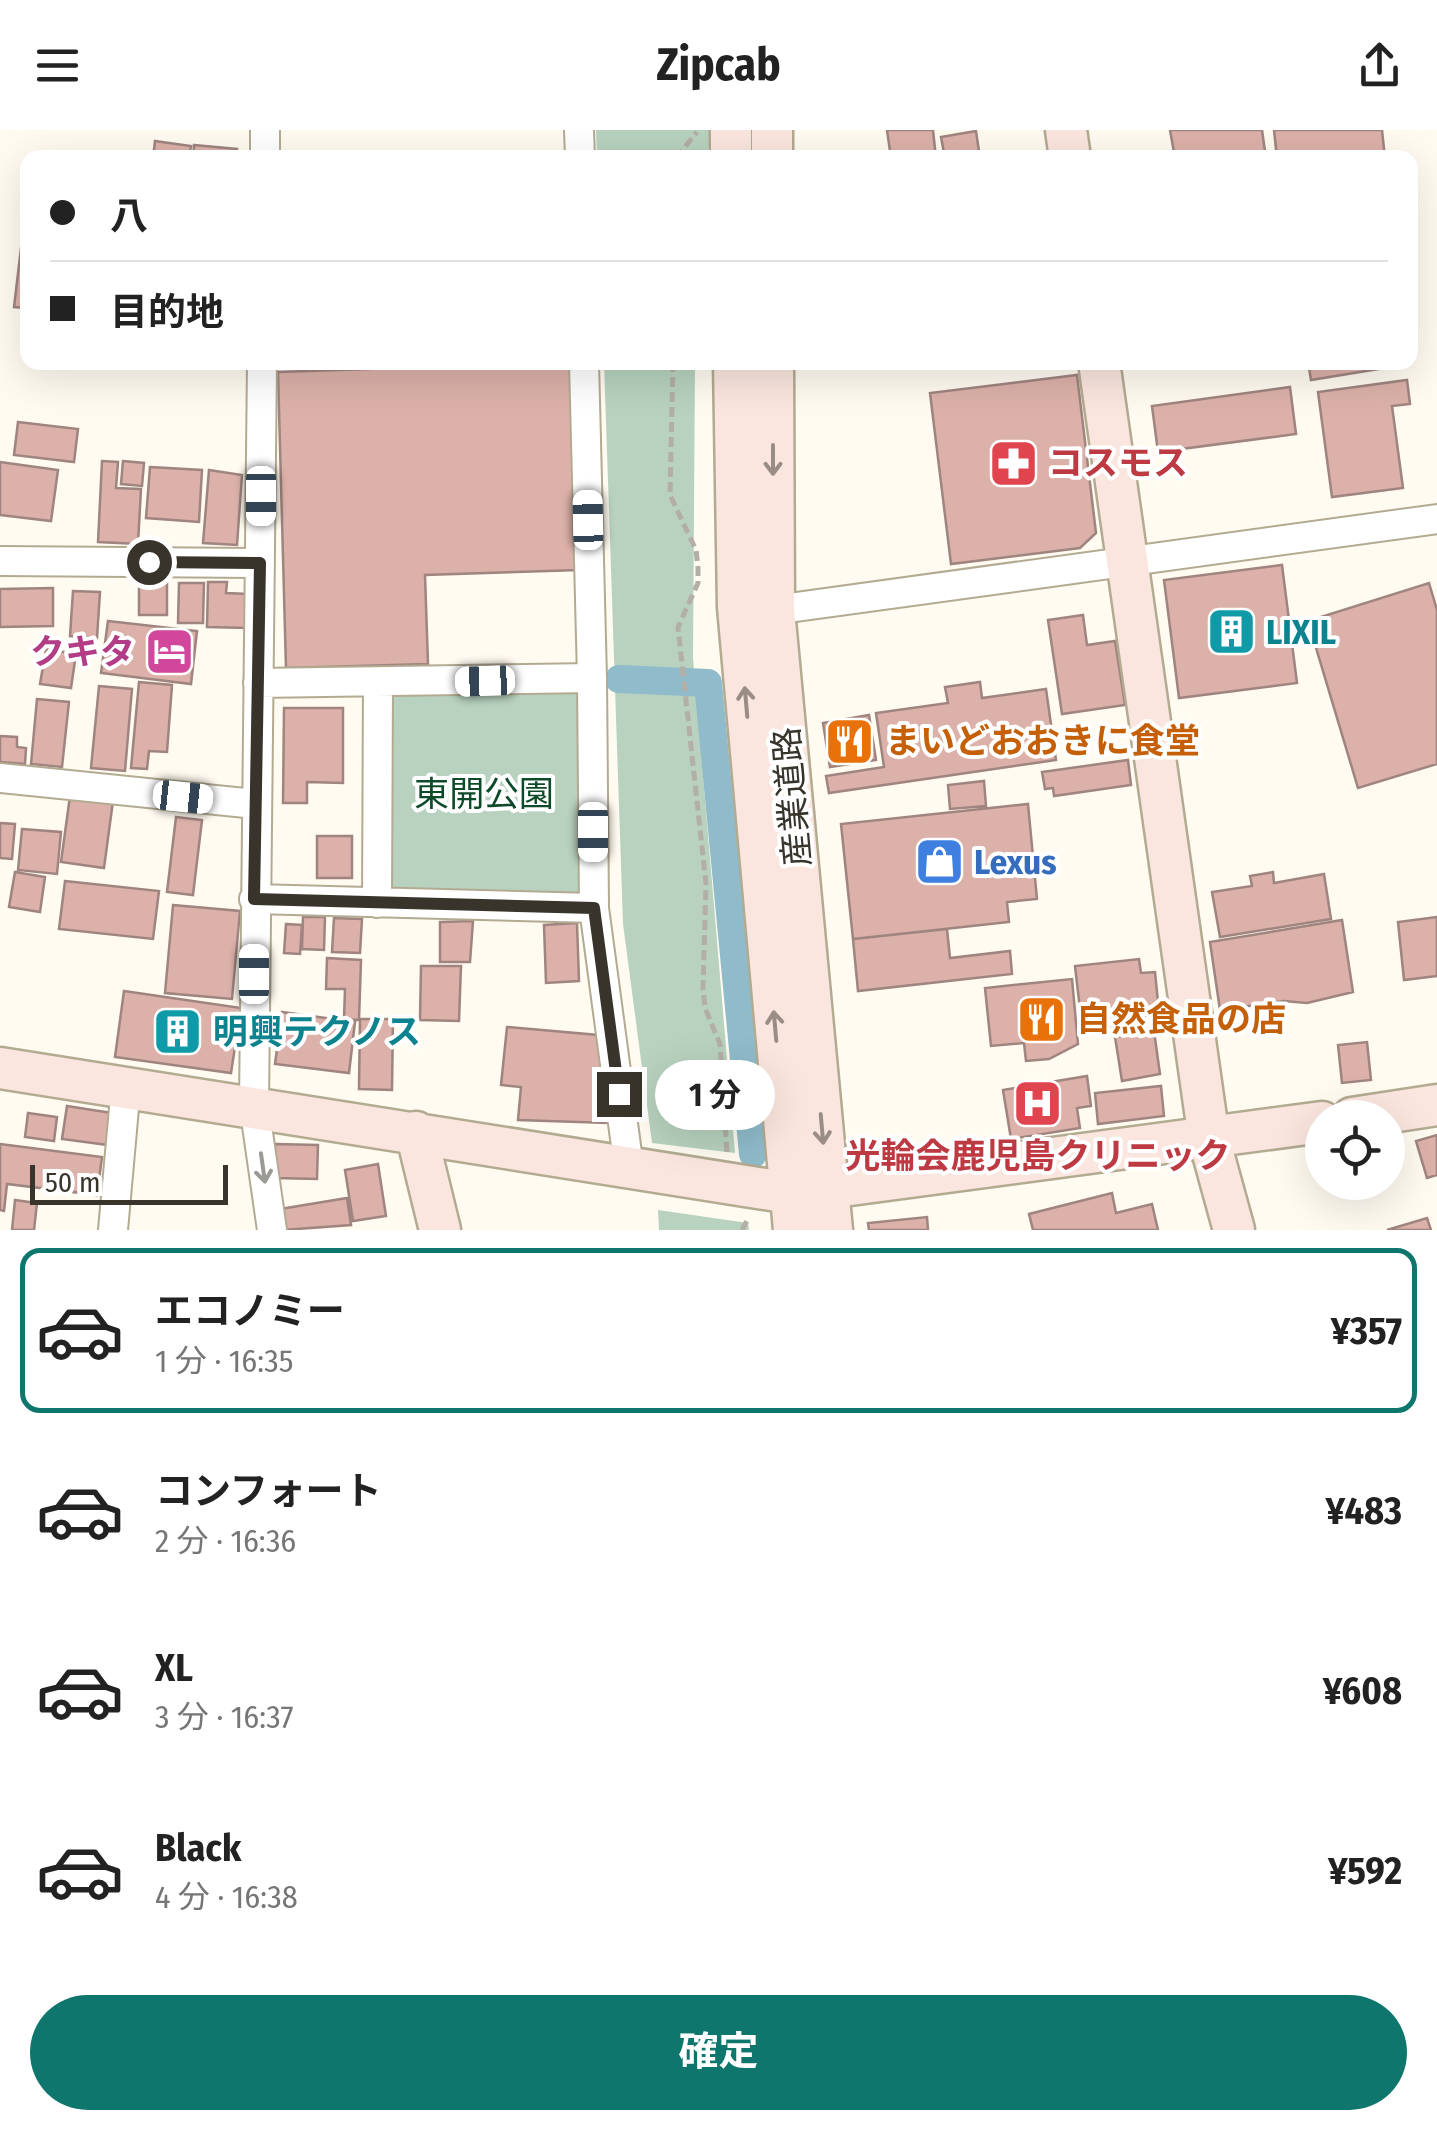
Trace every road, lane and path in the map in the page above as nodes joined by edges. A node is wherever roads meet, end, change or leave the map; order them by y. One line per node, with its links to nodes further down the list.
1 (699, 130): 2 (path)
2 (683, 150)
3 (262, 370): 12 (street)
4 (584, 370): 14 (street)
5 (673, 370): 30 (path)
6 (734, 370): 32 (street, 産業道路, one-way to 6)
7 (773, 370): 13 (street, 産業道路, one-way to 13)
8 (1100, 370): 11 (street)
9 (1437, 519): 11 (street)
10 (0, 561): 12 (street)
11 (1128, 562): 13 (street); 29 (street)
12 (260, 563): 15 (street)
13 (774, 610): 32 (street, 産業道路, one-way to 32)
14 (592, 678): 16 (street); 21 (street)
15 (258, 683): 16 (street); 18 (street)
16 (378, 684): 20 (street)
17 (0, 778): 18 (street)
18 (256, 804): 19 (street)
19 (254, 899): 20 (street); 25 (street)
20 (377, 903): 21 (street)
21 (594, 908): 31 (street)
22 (0, 1068): 23 (street)
23 (126, 1086): 25 (street); 34 (street)
24 (1437, 1105): 26 (street)
25 (254, 1106): 28 (street); 35 (street, one-way to 35)
26 (1405, 1110)
27 (1305, 1125): 29 (street)
28 (416, 1132): 31 (street); 36 (street)
29 (1208, 1139): 32 (street); 39 (street)
30 (728, 1158)
31 (629, 1168): 32 (street)
32 (804, 1204): 38 (street, 産業道路)
33 (749, 1216): 37 (path)
34 (114, 1230)
35 (272, 1230)
36 (440, 1230)
37 (742, 1230)
38 (832, 1230)
39 (1234, 1230)

